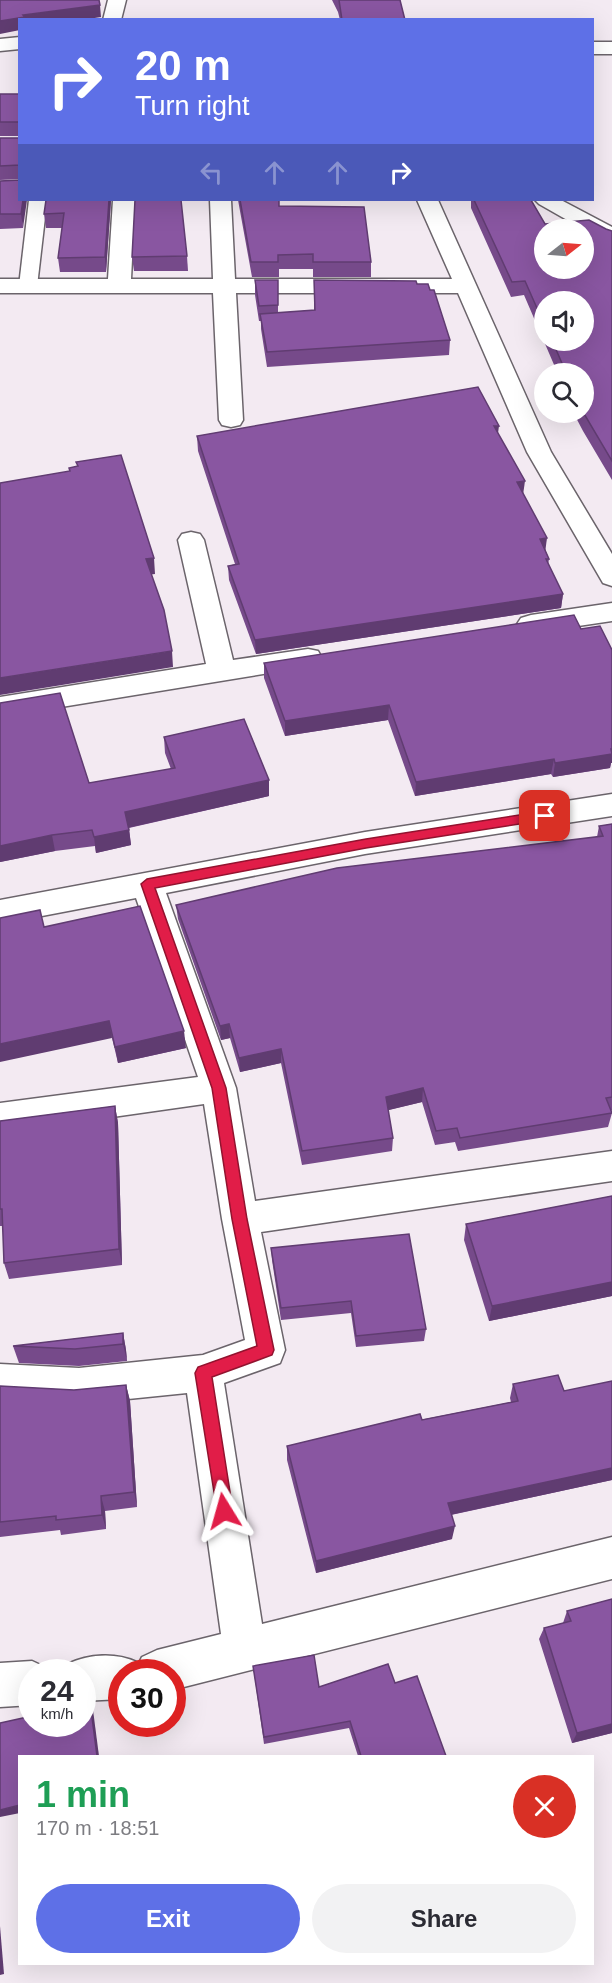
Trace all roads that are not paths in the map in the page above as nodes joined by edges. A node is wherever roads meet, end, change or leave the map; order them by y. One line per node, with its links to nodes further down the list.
1 (117, 0): 2 (street)
2 (112, 18)
3 (18, 43): 4 (street)
4 (0, 45)
5 (594, 48): 6 (street)
6 (612, 48)
7 (38, 201): 14 (lane)
8 (124, 201): 15 (street)
9 (220, 201): 16 (street)
10 (428, 201): 17 (street)
11 (548, 201): 12 (street)
12 (612, 236)
13 (0, 286): 14 (street)
14 (28, 286): 15 (street)
15 (119, 286): 16 (street)
16 (223, 286): 17 (street); 18 (street)
17 (467, 286): 20 (street)
18 (231, 420)
19 (191, 540): 24 (street)
20 (612, 577)
21 (612, 612): 22 (street)
22 (506, 628)
23 (328, 655): 24 (street)
24 (222, 671): 25 (street)
25 (0, 707)
26 (612, 806): 27 (street)
27 (147, 884): 28 (street); 29 (street)
28 (0, 912)
29 (219, 1088): 30 (street); 32 (street)
30 (0, 1118)
31 (612, 1166): 32 (street)
32 (240, 1219): 33 (street)
33 (203, 1373): 34 (street); 36 (street)
34 (0, 1382)
35 (612, 1558): 36 (street)
36 (245, 1650): 37 (street)
37 (186, 1665)
38 (18, 1683): 39 (street)
39 (0, 1684)

